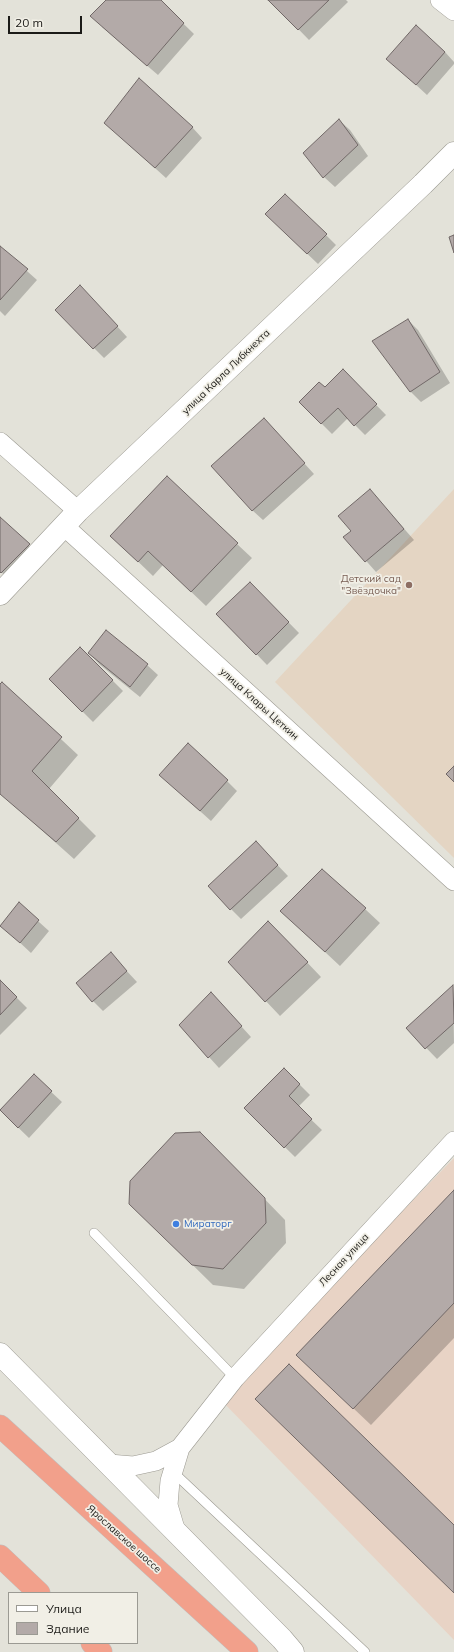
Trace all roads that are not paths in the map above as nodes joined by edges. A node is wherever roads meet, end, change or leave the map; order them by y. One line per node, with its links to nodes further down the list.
1 (440, 0): 2 (street)
2 (454, 12)
3 (454, 153): 5 (street, улица Карла Либкнехта)
4 (0, 442): 5 (street, улица Клары Цеткин)
5 (71, 519): 6 (street, улица Карла Либкнехта); 7 (street, улица Клары Цеткин)
6 (0, 594)
7 (454, 881)
8 (454, 1141): 11 (street, Лесная улица)
9 (94, 1232): 11 (lane)
10 (0, 1354): 14 (street)
11 (235, 1378): 13 (street, Лесная улица)
12 (0, 1426): 21 (highway, Ярославское шоссе)
13 (180, 1448): 14 (street); 15 (street)
14 (109, 1464): 16 (street)
15 (173, 1472): 16 (street); 23 (lane)
16 (176, 1532): 22 (street)
17 (0, 1556): 18 (highway)
18 (38, 1592)
19 (93, 1644): 20 (highway)
20 (101, 1652)
21 (247, 1652)
22 (293, 1652)
23 (365, 1652)

